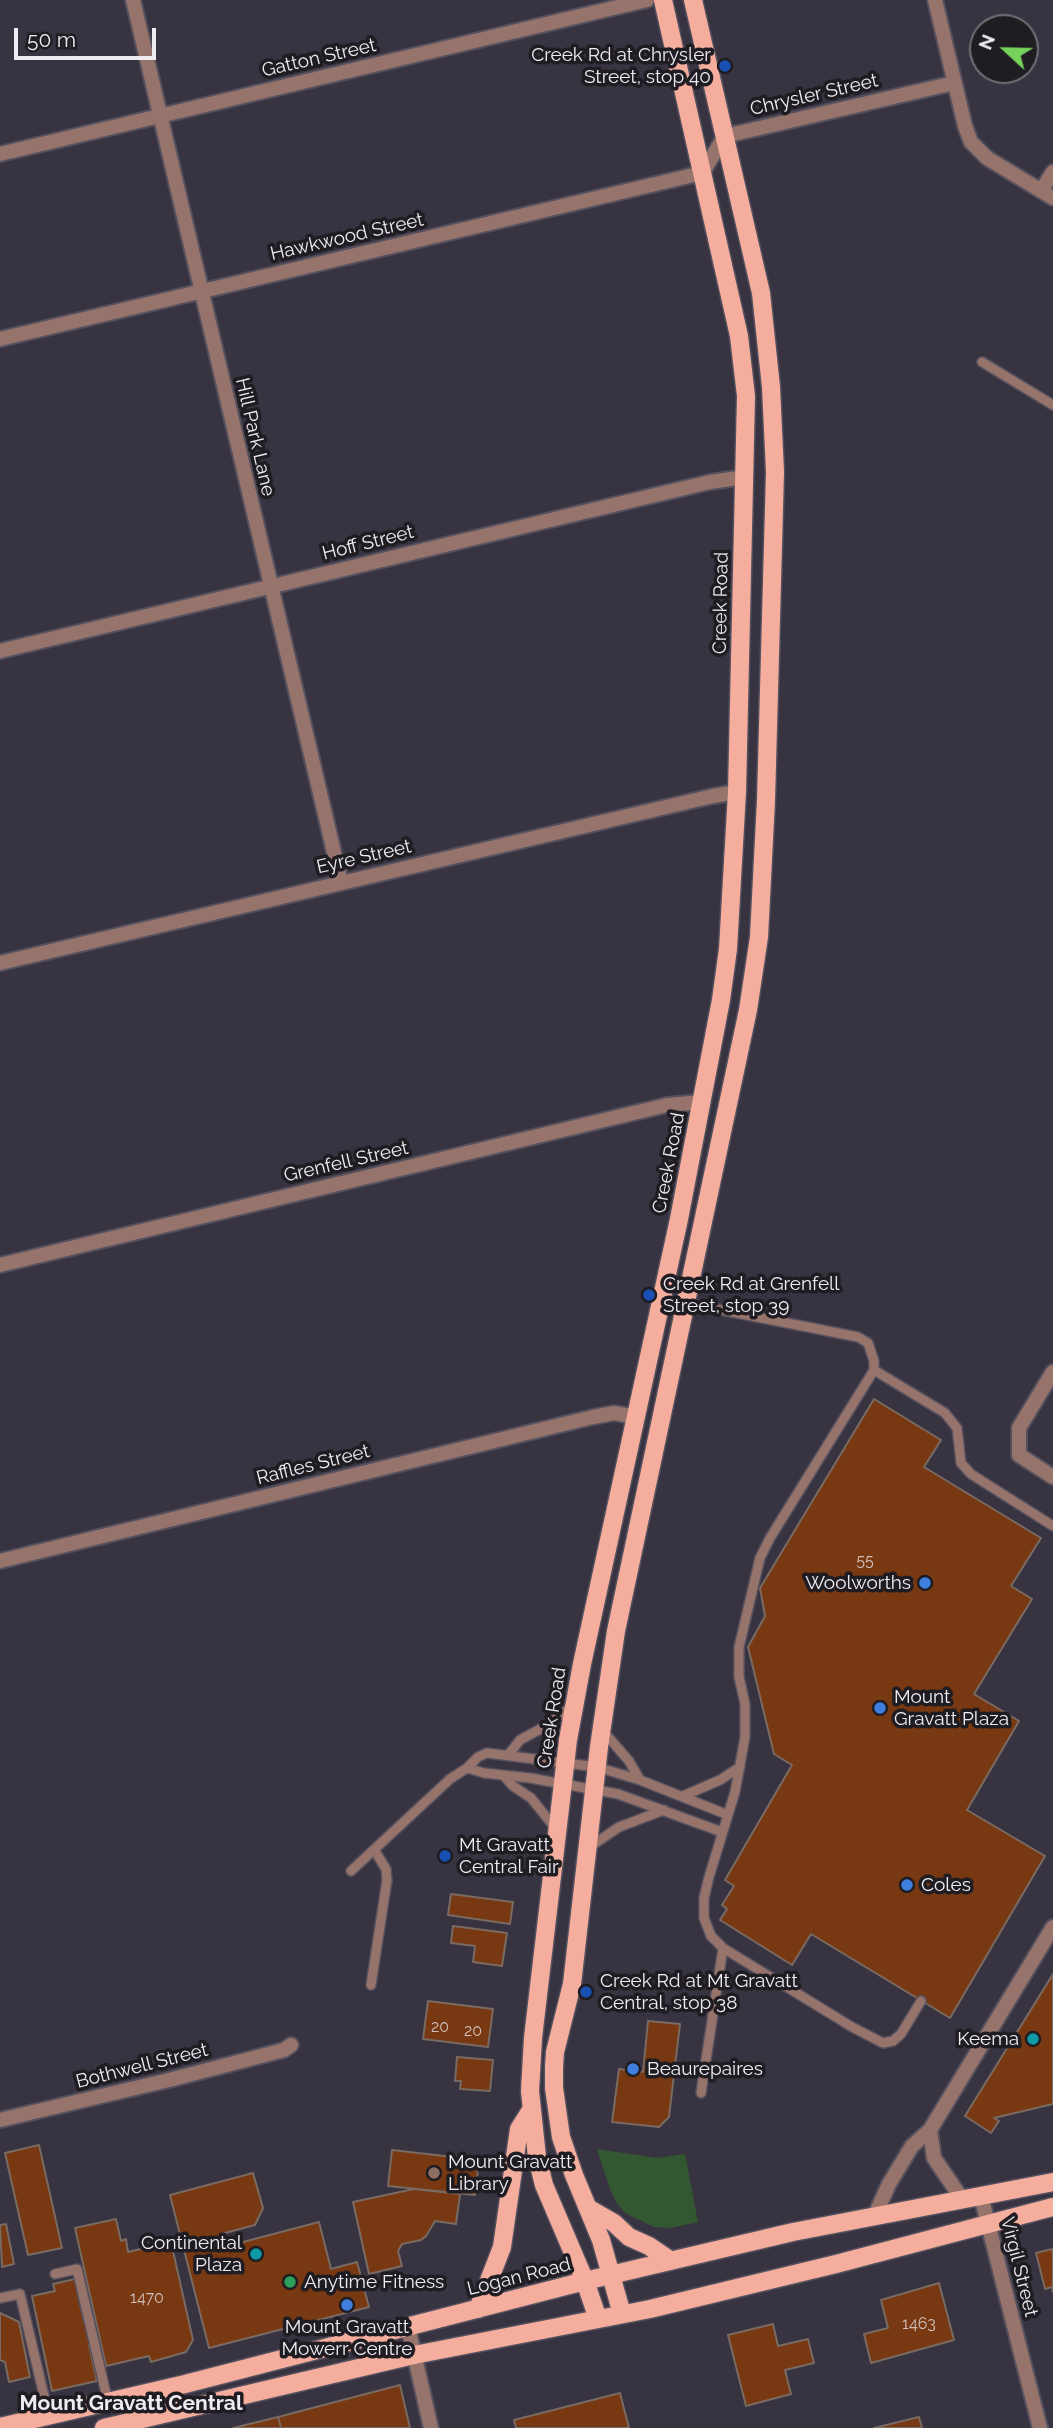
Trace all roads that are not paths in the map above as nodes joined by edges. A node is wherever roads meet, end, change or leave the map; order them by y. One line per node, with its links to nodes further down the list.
1 (132, 0): 7 (street, Hill Park Lane)
2 (647, 0): 7 (street, Gatton Street)
3 (663, 0): 10 (main road, Creek Road)
4 (693, 0): 8 (main road)
5 (935, 0): 6 (street)
6 (954, 83): 8 (street, Chrysler Street); 12 (street)
7 (161, 116): 9 (street, Gatton Street); 13 (street, Hill Park Lane)
8 (725, 136): 10 (street); 25 (main road)
9 (0, 154)
10 (702, 173): 13 (street, Hawkwood Street); 17 (main road, Creek Road)
11 (1053, 173): 12 (street)
12 (1047, 195)
13 (201, 292): 14 (street, Hawkwood Street); 18 (street, Hill Park Lane)
14 (0, 339)
15 (982, 362): 16 (lane)
16 (1053, 405)
17 (746, 477): 18 (street, Hoff Street); 20 (main road, Creek Road)
18 (271, 587): 19 (street, Hoff Street); 21 (street, Hill Park Lane)
19 (0, 651)
20 (737, 792): 21 (street, Eyre Street); 23 (main road, Creek Road)
21 (341, 882): 22 (street, Eyre Street)
22 (0, 963)
23 (702, 1102): 24 (street, Grenfell Street); 28 (main road, Creek Road)
24 (0, 1265)
25 (686, 1303): 26 (lane); 33 (main road)
26 (874, 1370): 30 (lane); 36 (lane)
27 (1053, 1372): 29 (street)
28 (636, 1417): 31 (street, Raffles Street); 32 (main road, Creek Road)
29 (1053, 1477)
30 (1053, 1526)
31 (0, 1561)
32 (574, 1705): 34 (lane); 35 (main road, Creek Road)
33 (602, 1729): 38 (main road); 40 (lane)
34 (509, 1754): 35 (lane); 37 (lane)
35 (566, 1763): 38 (lane); 41 (main road, Creek Road)
36 (740, 1767): 43 (lane); 45 (lane)
37 (467, 1768): 39 (lane); 49 (lane)
38 (597, 1768): 40 (lane); 42 (main road)
39 (504, 1776): 41 (lane); 46 (lane)
40 (640, 1780): 43 (lane)
41 (564, 1784): 42 (lane); 46 (main road, Creek Road)
42 (594, 1789): 44 (lane); 48 (main road)
43 (683, 1796): 45 (lane)
44 (664, 1810): 47 (lane); 48 (lane)
45 (728, 1815): 47 (lane)
46 (558, 1832): 57 (main road, Creek Road)
47 (722, 1832): 52 (lane)
48 (587, 1849): 64 (main road)
49 (375, 1851): 50 (lane); 53 (lane)
50 (351, 1871)
51 (1053, 1927): 59 (street)
52 (723, 1948): 54 (lane); 56 (lane)
53 (371, 1985)
54 (921, 2001)
55 (291, 2045): 58 (street, Bothwell Street)
56 (701, 2093)
57 (531, 2110): 70 (main road, Creek Road); 72 (main road)
58 (0, 2120)
59 (930, 2130): 62 (street); 65 (street)
60 (1053, 2182): 61 (main road, Logan Road)
61 (981, 2196): 62 (main road, Logan Road); 66 (street, Virgil Street)
62 (962, 2199): 65 (main road, Logan Road)
63 (1053, 2207): 66 (main road)
64 (588, 2208): 67 (main road); 69 (main road)
65 (875, 2216): 67 (main road, Logan Road)
66 (988, 2224): 73 (main road); 82 (street, Virgil Street)
67 (671, 2261): 69 (main road, Logan Road)
68 (55, 2274): 77 (lane)
69 (613, 2274): 70 (main road, Logan Road); 73 (main road)
70 (585, 2281): 72 (main road, Logan Road); 74 (main road, Creek Road)
71 (0, 2298): 78 (lane)
72 (478, 2309): 75 (main road, Logan Road)
73 (622, 2314): 74 (main road)
74 (598, 2319): 76 (main road)
75 (408, 2327): 76 (street); 77 (main road, Logan Road)
76 (414, 2355): 80 (main road); 81 (street)
77 (108, 2402): 78 (main road, Logan Road)
78 (49, 2417): 79 (main road, Logan Road)
79 (0, 2427)
80 (104, 2428)
81 (431, 2428)
82 (1040, 2428)

